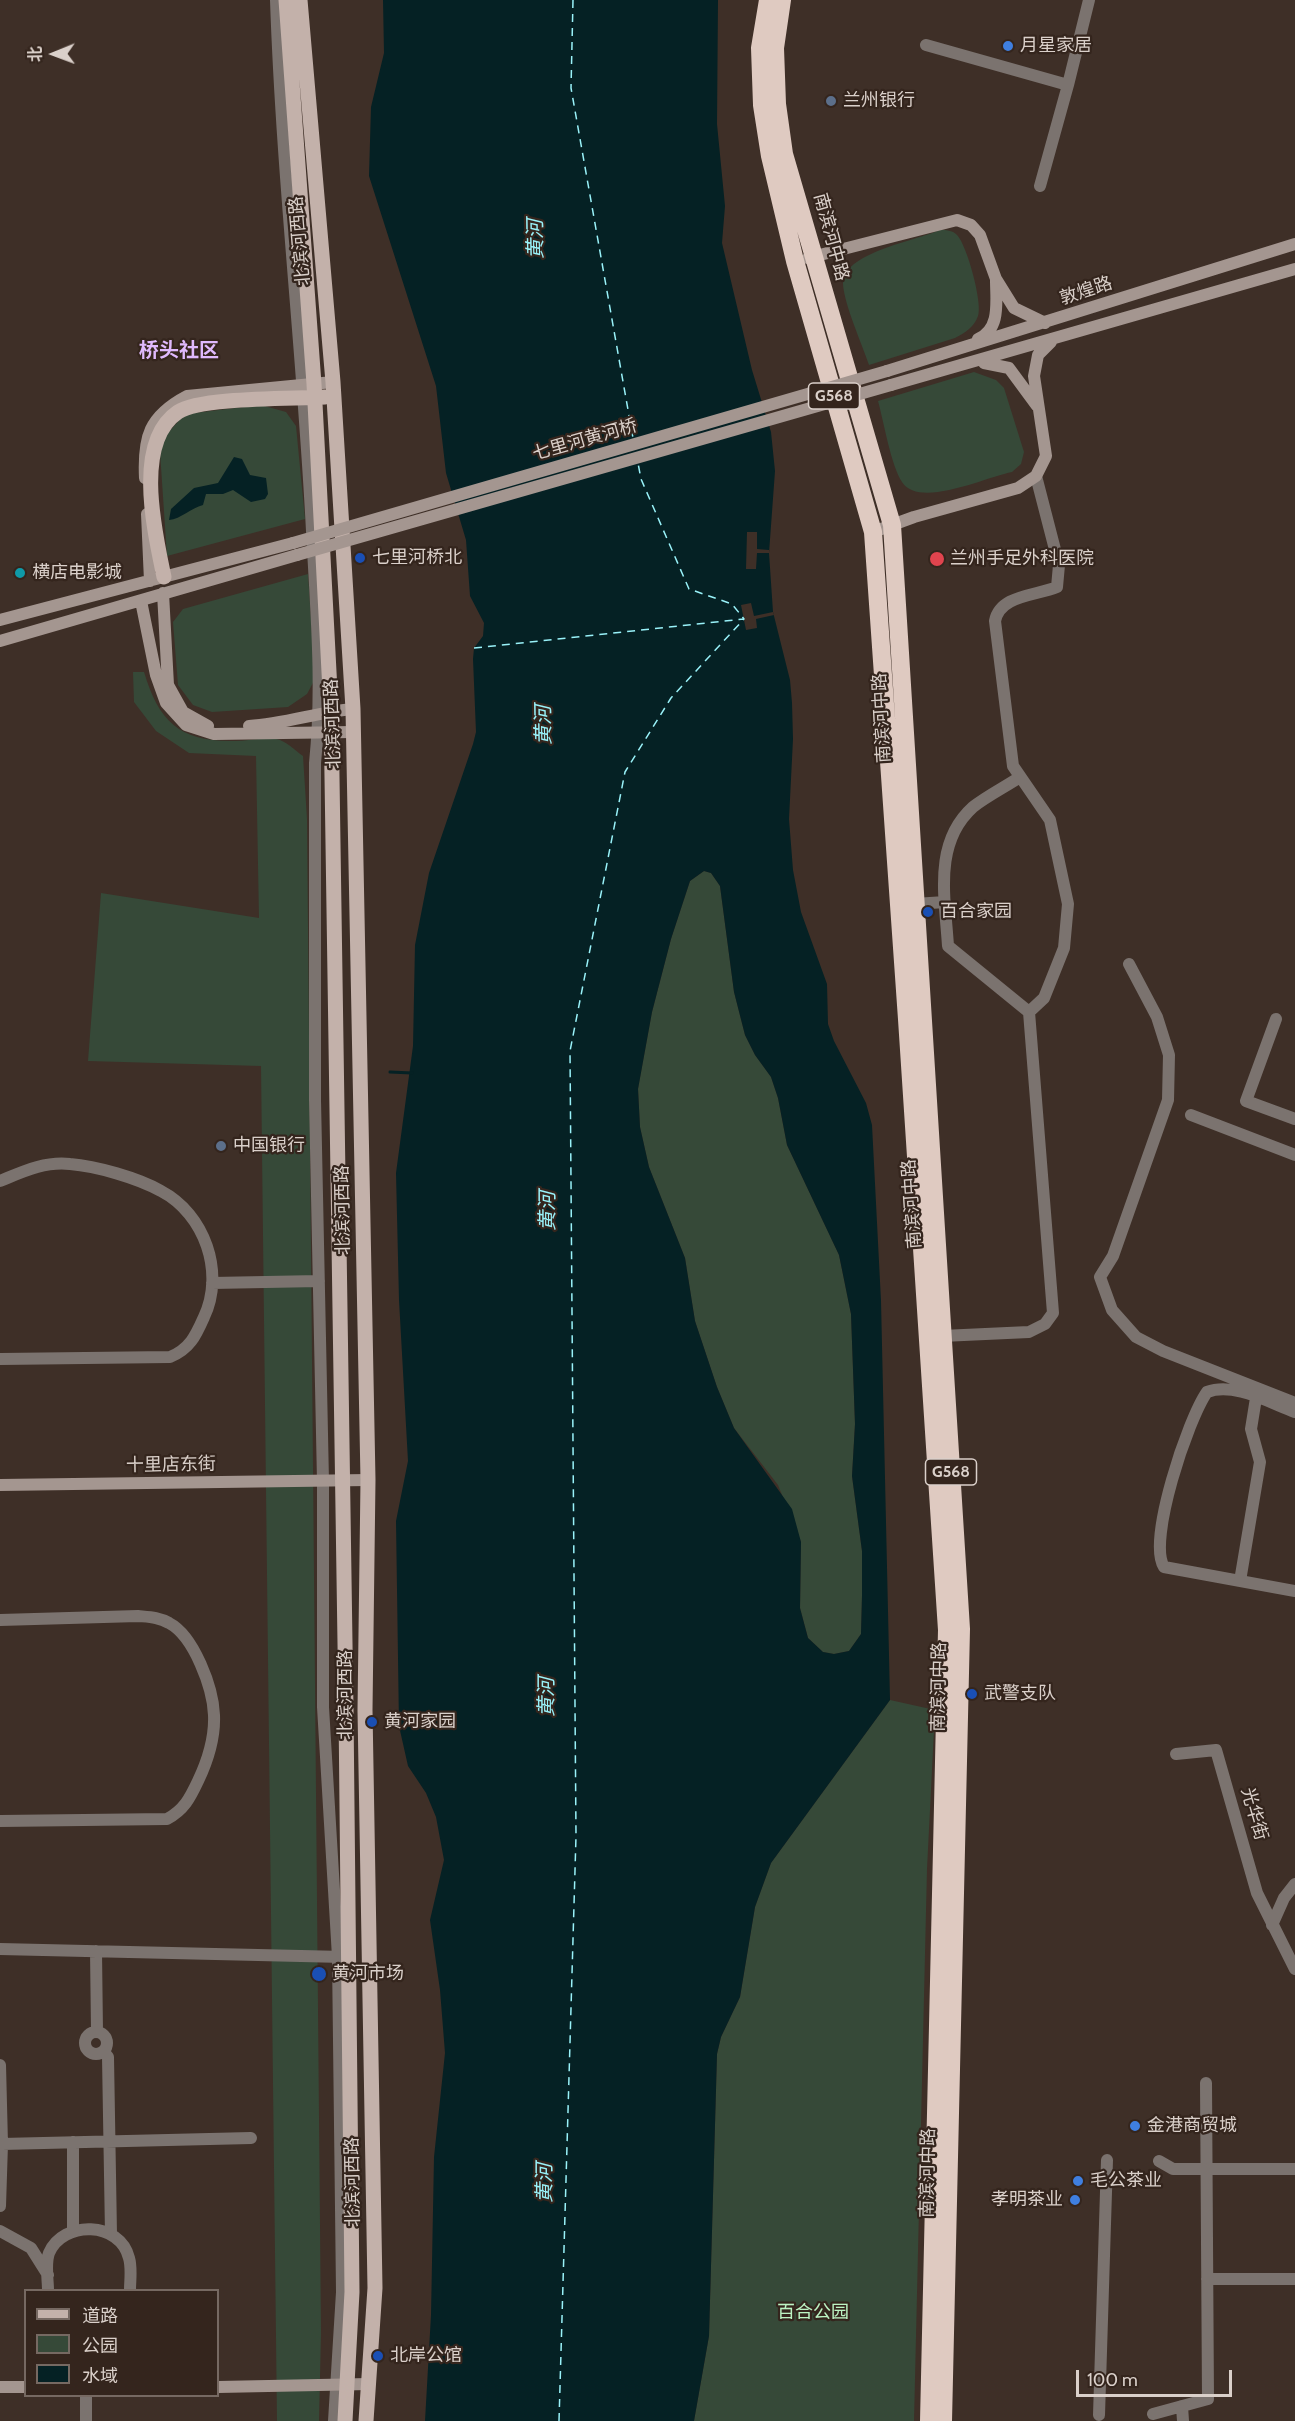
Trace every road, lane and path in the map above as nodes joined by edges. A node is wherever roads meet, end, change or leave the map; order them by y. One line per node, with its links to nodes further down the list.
1 (276, 0): 22 (street)
2 (286, 0): 22 (main road, 北滨河西路)
3 (300, 0): 21 (main road, 北滨河西路)
4 (768, 0): 12 (highway, 南滨河中路 / G568)
5 (782, 0): 11 (highway, 南滨河中路 / G568)
6 (1089, 0): 8 (street)
7 (926, 45): 8 (street)
8 (1068, 85): 9 (street)
9 (1040, 186)
10 (1295, 244): 15 (main road, 敦煌路)
11 (814, 257): 12 (main road); 14 (main road); 25 (highway, 南滨河中路 / G568)
12 (795, 261): 26 (highway, 南滨河中路 / G568)
13 (1295, 269): 16 (main road, 敦煌路)
14 (996, 279): 15 (main road); 17 (main road)
15 (1045, 323): 17 (main road, 敦煌路)
16 (1052, 341): 18 (main road, 敦煌路); 23 (main road)
17 (961, 346): 19 (main road, 敦煌路)
18 (974, 363): 20 (main road, 敦煌路); 23 (main road)
19 (887, 370): 27 (main road, 七里河黄河桥, bridge)
20 (891, 386): 27 (main road, 七里河黄河桥, bridge)
21 (333, 389): 22 (main road); 33 (main road, 北滨河西路)
22 (309, 391): 28 (main road); 34 (main road, 北滨河西路)
23 (1037, 407): 24 (main road)
24 (1036, 476): 25 (main road); 37 (street)
25 (892, 525): 26 (main road); 39 (highway, 南滨河中路 / G568)
26 (873, 532): 103 (highway, 南滨河中路 / G568)
27 (295, 549): 28 (main road); 29 (main road)
28 (157, 579): 31 (main road)
29 (163, 593): 30 (main road); 34 (main road)
30 (141, 601): 32 (main road); 35 (main road)
31 (0, 620)
32 (0, 641)
33 (353, 709): 34 (main road); 36 (main road, 北滨河西路)
34 (325, 713): 35 (main road, 北滨河西路)
35 (324, 732): 36 (main road); 47 (street); 56 (main road, 北滨河西路)
36 (353, 732): 54 (main road, 北滨河西路)
37 (1020, 777): 38 (street); 41 (street)
38 (945, 902): 39 (street); 41 (street)
39 (915, 904): 49 (highway, 南滨河中路 / G568)
40 (1130, 964): 52 (street)
41 (1029, 1012): 49 (street)
42 (1276, 1019): 44 (street)
43 (1191, 1115): 45 (street)
44 (1295, 1119)
45 (1295, 1155)
46 (0, 1182): 48 (street)
47 (319, 1281): 48 (street); 55 (street)
48 (212, 1283): 50 (street)
49 (942, 1336): 104 (highway, 南滨河中路 / G568)
50 (0, 1359)
51 (1256, 1398): 53 (street); 58 (street); 58 (street)
52 (1295, 1403)
53 (1295, 1412)
54 (368, 1480): 56 (main road, 十里店东街); 90 (main road, 北滨河西路)
55 (323, 1481): 56 (main road, 十里店东街); 57 (main road, 十里店东街); 67 (street)
56 (343, 1482): 67 (main road, 北滨河西路)
57 (0, 1485)
58 (1240, 1581): 59 (street)
59 (1295, 1591)
60 (0, 1620): 62 (street)
61 (1176, 1754): 64 (street, 光华街)
62 (0, 1821)
63 (1295, 1884): 64 (street)
64 (1272, 1925): 68 (street, 光华街)
65 (0, 1949): 66 (street)
66 (96, 1951): 67 (street); 69 (street)
67 (343, 1957): 91 (main road, 北滨河西路)
68 (1295, 1969)
69 (97, 2032): 70 (street); 70 (street)
70 (104, 2052): 74 (street)
71 (0, 2065): 76 (street)
72 (1206, 2083): 79 (street)
73 (252, 2138): 74 (street)
74 (108, 2141): 75 (street); 84 (street)
75 (73, 2142): 76 (street); 83 (street)
76 (2, 2144): 81 (street)
77 (1107, 2160): 98 (street)
78 (1159, 2161): 79 (street)
79 (1207, 2169): 80 (street); 86 (street)
80 (1295, 2169)
81 (0, 2206)
82 (0, 2231): 85 (street)
83 (73, 2232): 84 (street); 85 (street)
84 (111, 2234): 89 (street)
85 (48, 2276): 88 (street)
86 (1207, 2279): 87 (street); 96 (street)
87 (1295, 2279)
88 (48, 2289)
89 (130, 2289)
90 (369, 2384): 91 (main road); 102 (main road, 北滨河西路)
91 (341, 2385): 94 (main road); 100 (street); 101 (main road, 北滨河西路); 102 (main road)
92 (0, 2387): 93 (main road)
93 (24, 2387)
94 (219, 2387)
95 (86, 2397): 99 (street)
96 (1182, 2406): 97 (street); 105 (street)
97 (1153, 2414)
98 (1099, 2415)
99 (86, 2421)
100 (334, 2421)
101 (345, 2421)
102 (365, 2421)
103 (929, 2421)
104 (943, 2421)
105 (1183, 2421)

